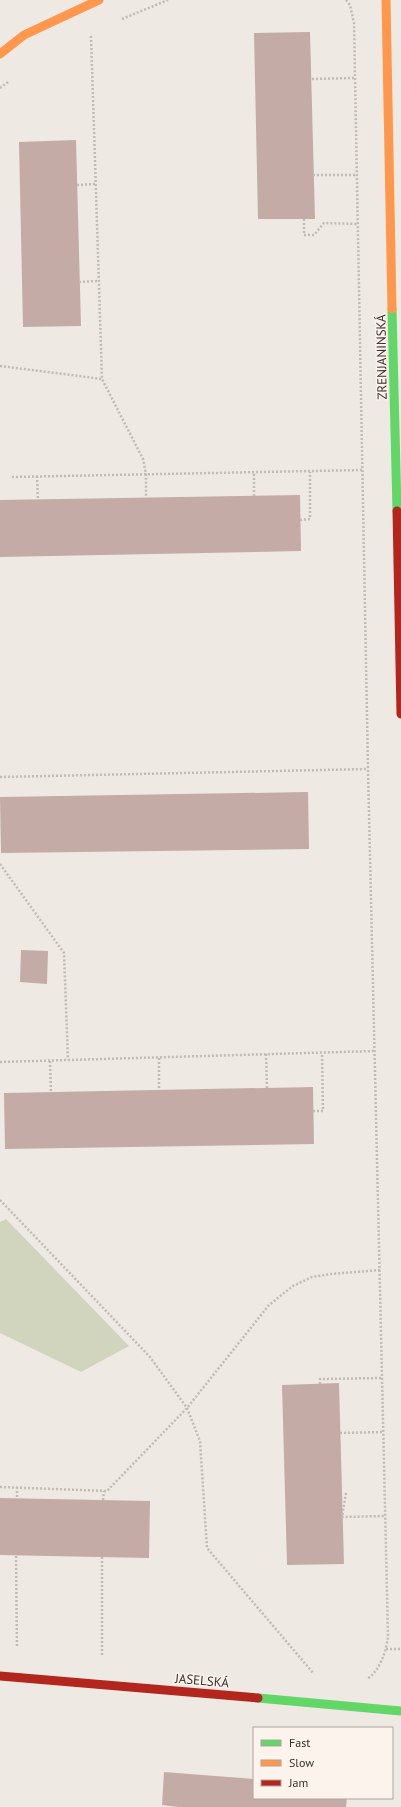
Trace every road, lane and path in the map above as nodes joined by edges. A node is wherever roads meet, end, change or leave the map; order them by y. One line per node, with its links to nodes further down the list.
1 (99, 0): 5 (street)
2 (346, 0): 6 (path)
3 (386, 0): 28 (street, ZRENJANINSKÁ)
4 (91, 32): 10 (path)
5 (0, 54)
6 (355, 78): 7 (path); 9 (path)
7 (312, 80)
8 (313, 175): 9 (path)
9 (356, 175): 13 (path)
10 (95, 184): 11 (path); 14 (path)
11 (77, 185)
12 (304, 219): 13 (path)
13 (357, 224): 18 (path)
14 (98, 281): 15 (path); 17 (path)
15 (79, 282)
16 (0, 366): 17 (path)
17 (102, 379): 21 (path)
18 (362, 470): 20 (path); 29 (path)
19 (254, 472): 20 (path); 21 (path); 24 (path)
20 (310, 472): 27 (path)
21 (146, 474): 22 (path); 25 (path)
22 (37, 476): 23 (path); 26 (path)
23 (12, 477)
24 (254, 496)
25 (146, 497)
26 (38, 500)
27 (300, 520)
28 (401, 714)
29 (368, 769): 30 (path); 32 (path)
30 (0, 777)
31 (0, 864): 36 (path)
32 (375, 1051): 33 (path); 44 (path)
33 (322, 1052): 34 (path); 42 (path)
34 (266, 1054): 35 (path); 39 (path)
35 (159, 1058): 36 (path); 40 (path)
36 (68, 1060): 37 (path)
37 (50, 1061): 38 (path); 41 (path)
38 (0, 1062)
39 (266, 1088)
40 (160, 1090)
41 (51, 1092)
42 (313, 1111)
43 (0, 1200): 47 (path)
44 (380, 1270): 45 (path); 47 (path)
45 (382, 1378): 46 (path); 49 (path)
46 (320, 1384)
47 (187, 1408): 52 (path); 64 (path)
48 (340, 1432): 49 (path)
49 (384, 1432): 56 (path)
50 (0, 1487): 51 (path)
51 (16, 1487): 52 (path); 54 (path)
52 (104, 1491): 55 (path)
53 (346, 1493): 56 (path)
54 (17, 1499)
55 (103, 1500)
56 (385, 1516): 60 (path)
57 (16, 1556): 59 (path)
58 (102, 1557): 62 (path)
59 (17, 1649)
60 (386, 1649): 61 (path); 65 (path)
61 (401, 1649)
62 (102, 1656)
63 (0, 1676): 66 (street, JASELSKÁ)
64 (318, 1678)
65 (364, 1680)
66 (401, 1711)

